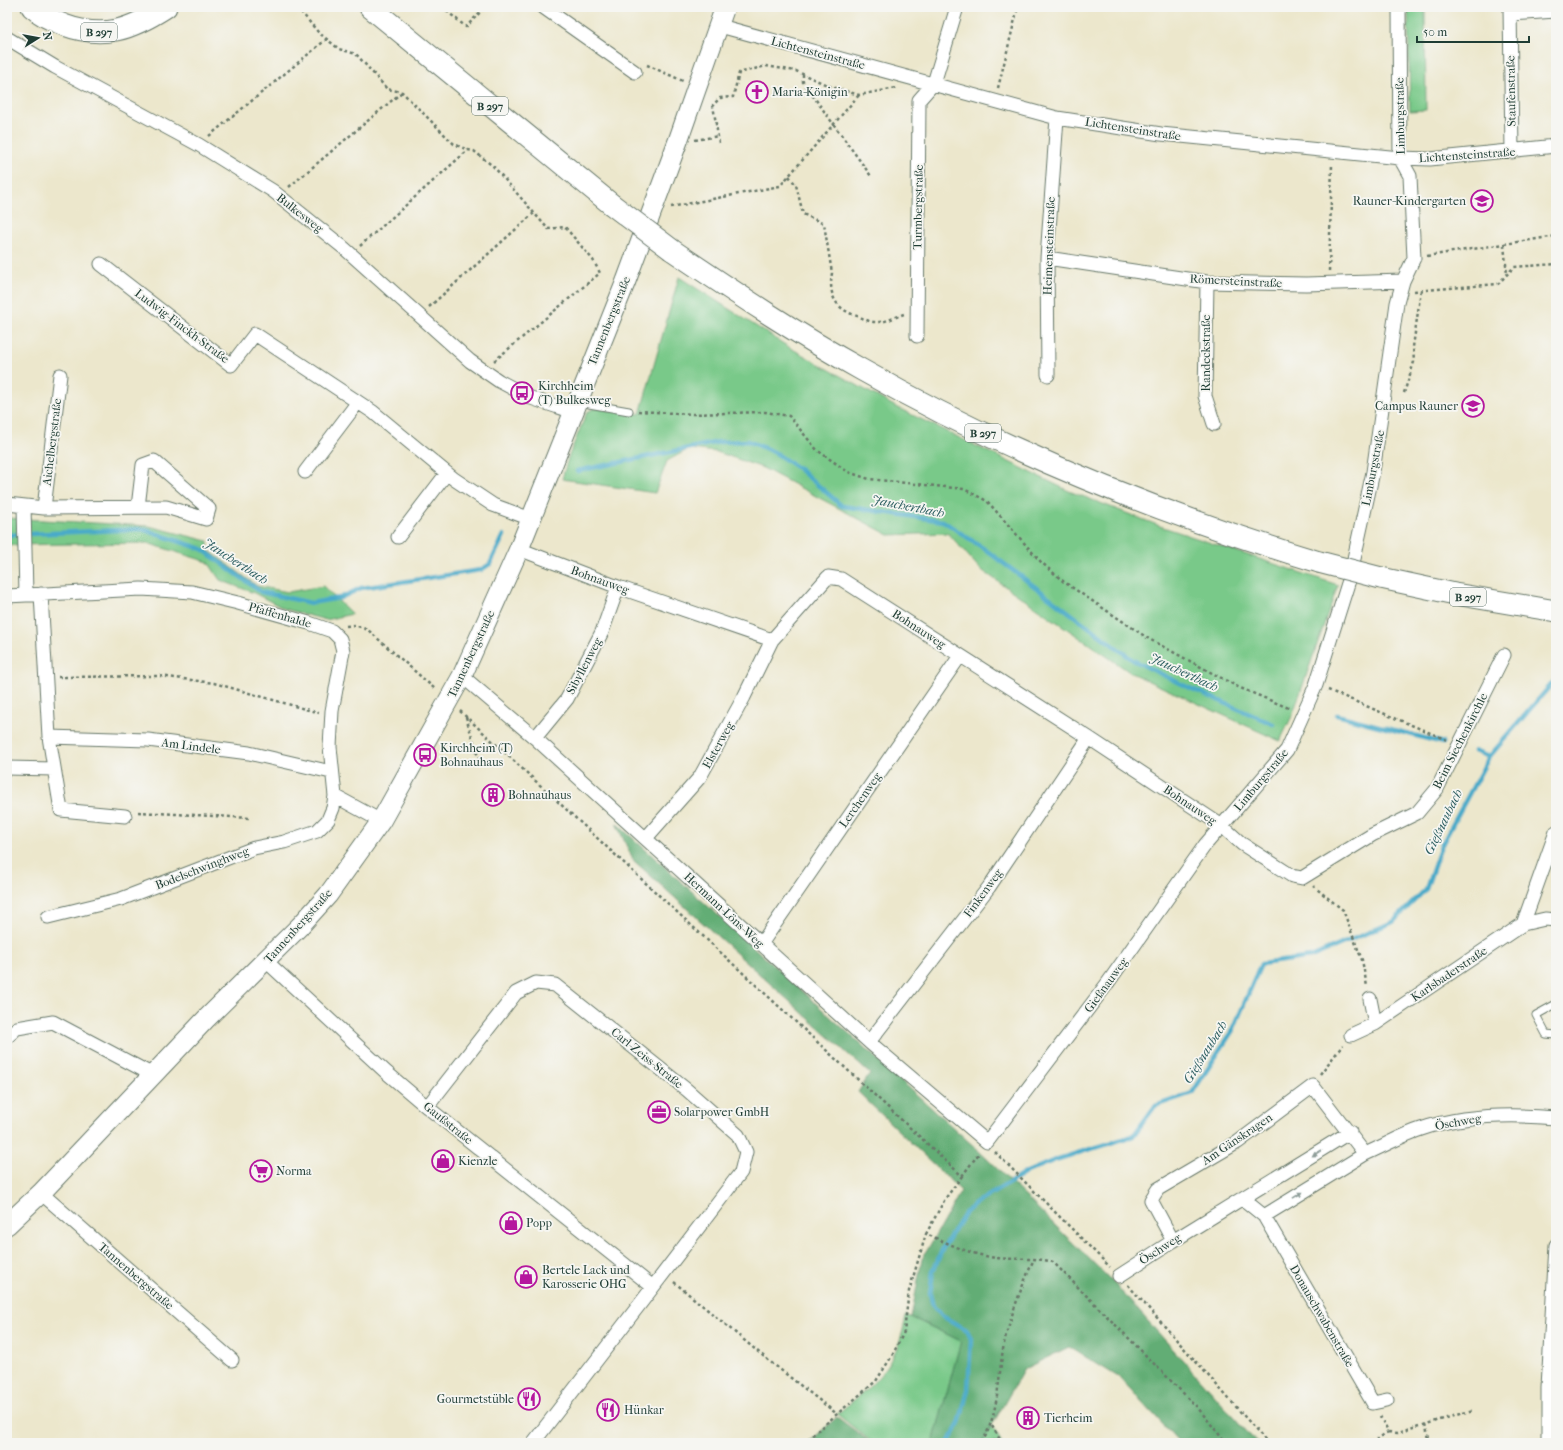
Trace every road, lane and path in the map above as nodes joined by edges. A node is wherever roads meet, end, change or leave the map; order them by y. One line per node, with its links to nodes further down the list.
1 (32, 7): 2 (main road, B 297)
2 (166, 7)
3 (297, 7): 16 (path)
4 (370, 7): 77 (main road, B 297, bridge)
5 (442, 7): 6 (path)
6 (486, 7)
7 (543, 7): 17 (street)
8 (725, 7): 14 (street, Tannenbergstraße)
9 (957, 7): 21 (street)
10 (1018, 7): 24 (path)
11 (1399, 7): 35 (street, Limburgstraße)
12 (1510, 11): 13 (street); 34 (street, Staufenstraße)
13 (1556, 11)
14 (720, 26): 20 (street, Lichtensteinstraße); 61 (street, Tannenbergstraße)
15 (7, 38): 61 (street, Bulkesweg)
16 (328, 38): 22 (path); 28 (path)
17 (635, 72): 19 (path)
18 (803, 74): 23 (path); 26 (path); 27 (path)
19 (682, 80)
20 (919, 80): 21 (street, Lichtensteinstraße); 23 (path)
21 (934, 83): 24 (street, Lichtensteinstraße); 54 (street, Turmbergstraße)
22 (402, 92): 32 (path); 38 (path)
23 (860, 96): 26 (path)
24 (994, 100): 25 (street, Lichtensteinstraße)
25 (1057, 118): 33 (street, Lichtensteinstraße); 44 (street, Heimensteinstraße)
26 (835, 124): 36 (path); 37 (path)
27 (718, 136): 29 (path); 30 (path)
28 (207, 138)
29 (693, 140)
30 (719, 143)
31 (1556, 146): 34 (street, Lichtensteinstraße)
32 (468, 150): 40 (path); 43 (path)
33 (1333, 152): 35 (street, Lichtensteinstraße); 50 (path)
34 (1512, 152): 35 (street, Lichtensteinstraße)
35 (1400, 158): 45 (street, Limburgstraße)
36 (789, 176): 39 (path); 54 (path)
37 (871, 176)
38 (284, 191)
39 (669, 207)
40 (534, 212): 53 (path); 56 (path)
41 (1556, 236): 42 (path)
42 (1504, 245): 45 (path); 48 (path)
43 (356, 250)
44 (1046, 258): 49 (street, Römersteinstraße); 58 (street, Heimensteinstraße)
45 (1414, 258): 51 (street, Limburgstraße)
46 (101, 264): 60 (street, Ludwig-Finckh-Straße)
47 (1556, 264): 48 (path)
48 (1507, 274): 52 (path)
49 (1207, 282): 50 (street, Römersteinstraße); 63 (street, Randeckstraße)
50 (1329, 283): 51 (street, Römersteinstraße)
51 (1401, 286): 52 (path); 84 (street, Limburgstraße)
52 (1421, 290): 59 (path)
53 (428, 309)
54 (917, 309): 55 (street, Turmbergstraße)
55 (917, 336)
56 (490, 365)
57 (60, 375): 68 (street, Aichelbergstraße)
58 (1048, 375)
59 (1404, 393)
60 (358, 402): 64 (street); 65 (street, Ludwig-Finckh-Straße)
61 (575, 406): 62 (lane); 70 (street, Tannenbergstraße)
62 (629, 411): 86 (path)
63 (1214, 424)
64 (305, 472)
65 (447, 473): 70 (street, Ludwig-Finckh-Straße); 71 (street)
66 (7, 504): 69 (street)
67 (138, 507): 67 (street); 68 (street)
68 (44, 508): 69 (street)
69 (24, 510): 75 (street)
70 (530, 519): 72 (street, Tannenbergstraße)
71 (398, 538)
72 (519, 549): 73 (street, Bohnauweg); 82 (street, Tannenbergstraße)
73 (618, 587): 79 (street, Bohnauweg); 90 (street, Sibyllenweg)
74 (41, 594): 75 (street, Pfaffenhalde); 78 (street, Pfaffenhalde); 83 (street)
75 (26, 595): 76 (street, Pfaffenhalde)
76 (7, 596)
77 (1556, 611)
78 (332, 631): 85 (path); 87 (street)
79 (772, 640): 81 (street, Bohnauweg); 103 (street, Elsterweg)
80 (1504, 654): 92 (street, Beim Siechenkirchle)
81 (960, 656): 91 (street, Bohnauweg); 108 (street, Lerchenweg)
82 (462, 676): 85 (street, Tannenbergstraße); 90 (street, Hermann-Löns-Weg)
83 (46, 678): 87 (path); 89 (street)
84 (1316, 685): 86 (street, Limburgstraße); 92 (path)
85 (448, 701): 88 (path); 100 (street, Tannenbergstraße)
86 (1304, 715): 101 (street, Limburgstraße)
87 (331, 717): 96 (street)
88 (466, 717): 93 (path); 125 (path)
89 (49, 737): 95 (street); 96 (street, Am Lindele)
90 (535, 738): 103 (street, Hermann-Löns-Weg)
91 (1089, 738): 101 (street, Bohnauweg); 116 (street, Finkenweg)
92 (1458, 745): 104 (street, Beim Siechenkirchle)
93 (479, 760)
94 (7, 768): 95 (street)
95 (54, 769): 98 (street)
96 (331, 772): 97 (street)
97 (335, 796): 100 (street); 105 (street, Bodelschwinghweg)
98 (125, 816): 99 (path)
99 (251, 818)
100 (381, 821): 109 (street, Tannenbergstraße)
101 (1222, 826): 104 (street, Bohnauweg); 122 (street, Gießnauweg)
102 (1556, 832): 107 (street)
103 (646, 838): 108 (street, Hermann-Löns-Weg)
104 (1302, 878): 110 (path)
105 (48, 917)
106 (1556, 920): 107 (street, Karlsbaderstraße)
107 (1523, 924): 112 (street, Karlsbaderstraße)
108 (761, 944): 116 (street, Hermann-Löns-Weg)
109 (266, 961): 117 (street, Tannenbergstraße); 119 (street, Gaußstraße)
110 (1370, 999): 112 (street)
111 (1556, 1004): 113 (lane)
112 (1375, 1024): 114 (street, Karlsbaderstraße)
113 (1556, 1035)
114 (1351, 1036): 118 (path)
115 (7, 1038): 117 (street)
116 (869, 1042): 122 (street, Hermann-Löns-Weg)
117 (153, 1075): 126 (street, Tannenbergstraße)
118 (1313, 1086): 121 (street); 131 (street, Am Gänskragen)
119 (427, 1107): 134 (street, Carl-Zeiss-Straße); 136 (street, Gaußstraße)
120 (1556, 1118): 123 (street, Öschweg)
121 (1350, 1132): 123 (street); 127 (street, Öschweg, one-way to 127)
122 (987, 1142): 125 (path)
123 (1365, 1154): 128 (street, Öschweg, one-way to 123)
124 (998, 1155): 135 (path)
125 (962, 1176): 130 (path)
126 (41, 1193): 129 (street, Tannenbergstraße); 137 (street, Tannenbergstraße)
127 (1243, 1199): 128 (street); 131 (street, Öschweg)
128 (1264, 1216): 139 (street, Donauschwabenstraße)
129 (7, 1225)
130 (926, 1234): 133 (path); 141 (path)
131 (1173, 1240): 135 (street, Öschweg)
132 (1556, 1245): 153 (street)
133 (1033, 1261): 143 (path); 149 (path)
134 (664, 1274): 136 (street, Carl-Zeiss-Straße); 141 (path)
135 (1119, 1276): 150 (path)
136 (653, 1287): 145 (street)
137 (232, 1360)
138 (1387, 1400): 139 (street)
139 (1373, 1403): 144 (path)
140 (1473, 1410): 142 (path)
141 (837, 1414): 146 (path)
142 (1425, 1424): 144 (path); 152 (path)
143 (992, 1426): 147 (path); 148 (path)
144 (1388, 1432): 151 (path)
145 (533, 1443)
146 (803, 1443)
147 (982, 1443)
148 (1002, 1443)
149 (1226, 1443)
150 (1268, 1443)
151 (1371, 1443)
152 (1430, 1443)
153 (1548, 1443)

